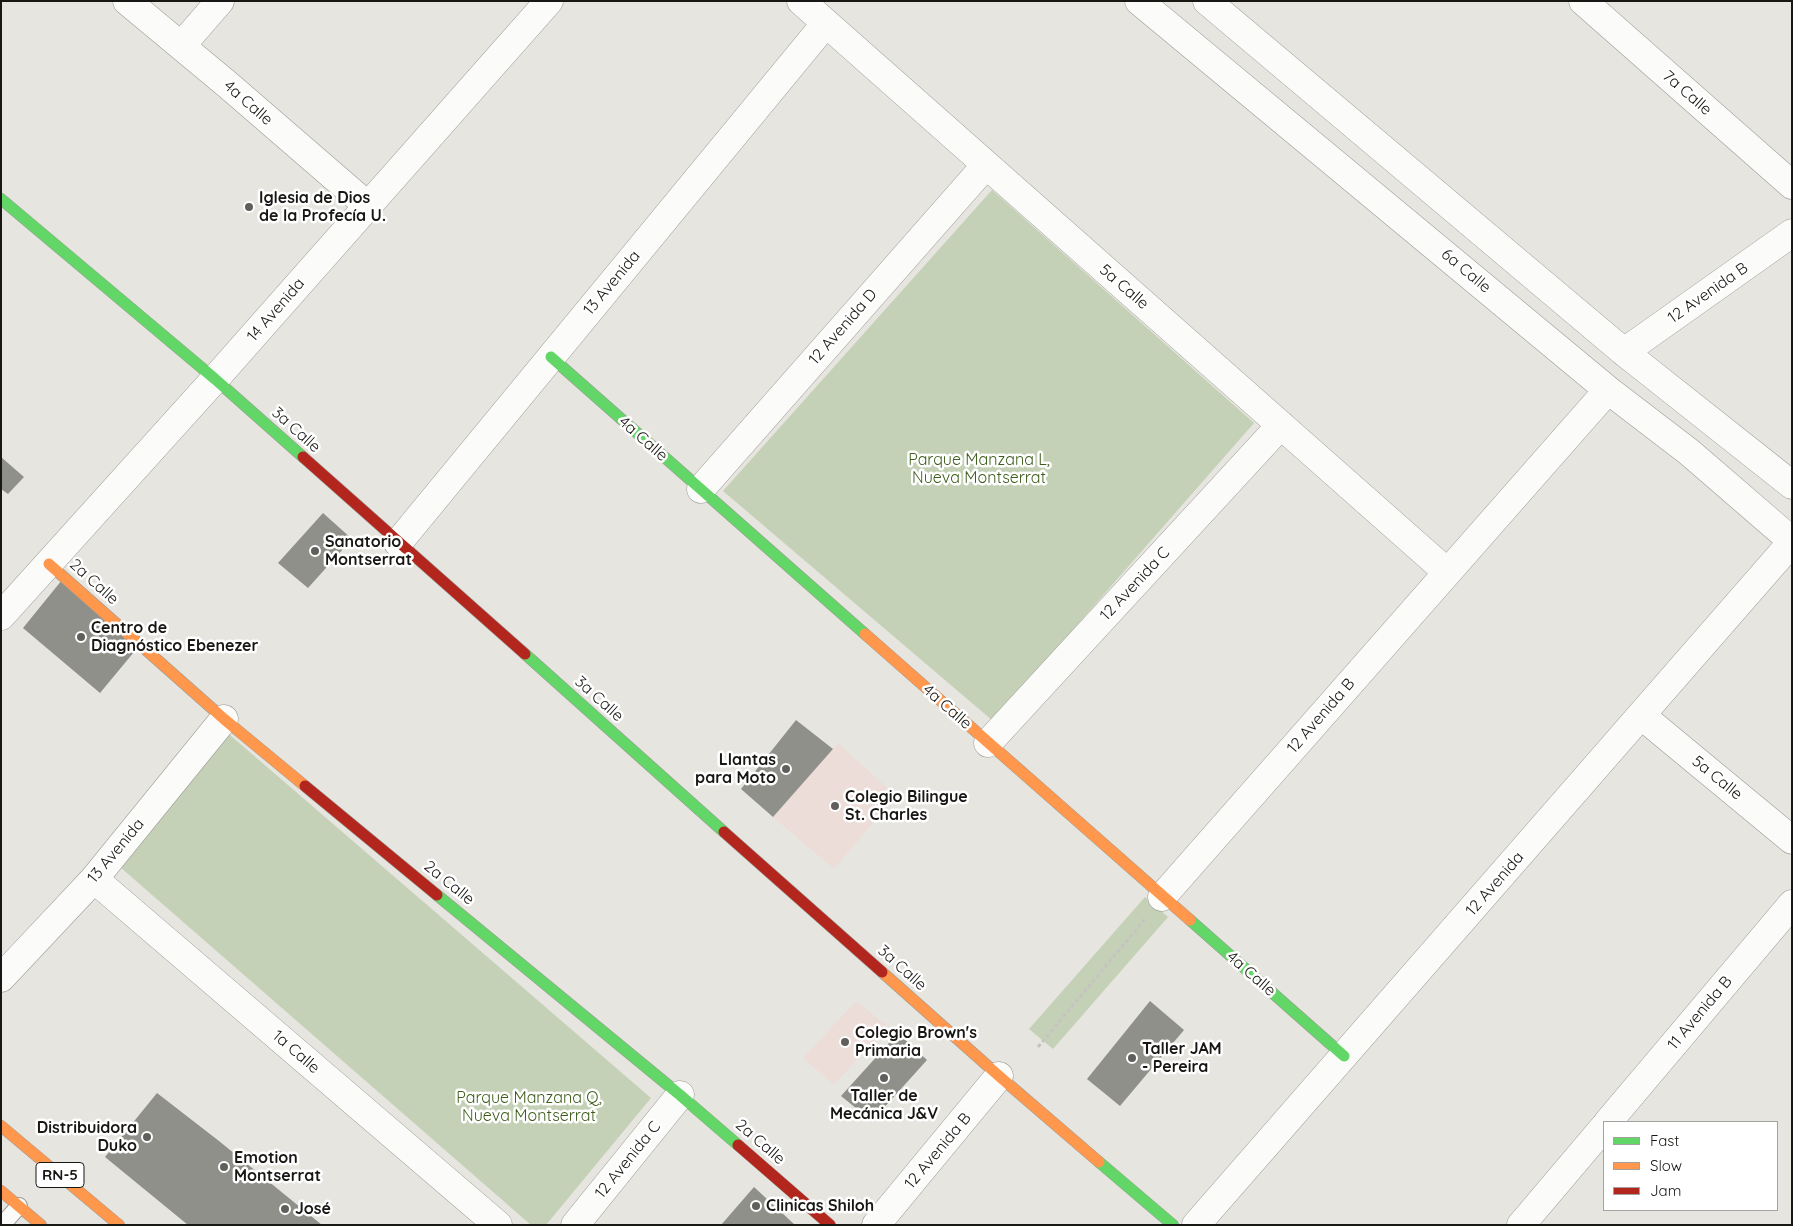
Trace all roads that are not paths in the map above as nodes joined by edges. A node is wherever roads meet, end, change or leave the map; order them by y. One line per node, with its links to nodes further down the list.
1 (127, 1): 9 (street, 4a Calle)
2 (220, 1): 9 (street)
3 (548, 1): 13 (street, 14 Avenida)
4 (801, 1): 8 (street, 5a Calle)
5 (1139, 1): 18 (street, 6a Calle)
6 (1207, 1): 15 (street)
7 (1583, 1): 11 (street, 7a Calle)
8 (826, 23): 10 (street, 5a Calle); 16 (street, 13 Avenida)
9 (181, 46): 13 (street, 4a Calle)
10 (986, 165): 19 (street, 5a Calle); 21 (street, 12 Avenida D)
11 (1792, 185)
12 (3, 204): 17 (street, 3a Calle)
13 (368, 206): 17 (street, 14 Avenida)
14 (1792, 233): 15 (street, 12 Avenida B)
15 (1624, 352): 20 (street)
16 (551, 357): 21 (street, 4a Calle); 23 (street, 13 Avenida)
17 (215, 379): 23 (street, 3a Calle); 24 (street, 14 Avenida)
18 (1608, 390): 22 (street, 6a Calle); 25 (street, 12 Avenida B)
19 (1281, 425): 25 (street, 5a Calle); 29 (street, 12 Avenida C)
20 (1792, 485)
21 (701, 489): 29 (street, 4a Calle)
22 (1792, 542): 27 (street, 12 Avenida)
23 (398, 543): 36 (street, 3a Calle)
24 (49, 564): 26 (street, 14 Avenida); 28 (street, 2a Calle)
25 (1447, 572): 32 (street, 12 Avenida B)
26 (1, 616)
27 (1642, 716): 30 (street, 5a Calle); 35 (street, 12 Avenida)
28 (224, 719): 31 (street, 13 Avenida); 37 (street, 2a Calle)
29 (988, 743): 32 (street, 4a Calle)
30 (1792, 840)
31 (94, 879): 34 (street, 13 Avenida); 47 (street, 1a Calle)
32 (1162, 897): 35 (street, 4a Calle)
33 (1792, 904): 38 (street, 11 Avenida B)
34 (1, 978)
35 (1344, 1056): 52 (street, 12 Avenida)
36 (999, 1076): 50 (street, 12 Avenida B); 51 (street, 3a Calle)
37 (680, 1095): 48 (street, 12 Avenida C); 49 (street, 2a Calle)
38 (1609, 1121)
39 (1, 1126): 46 (street, RN-5)
40 (1603, 1128): 43 (street)
41 (1, 1191): 42 (street)
42 (19, 1206): 44 (lane); 45 (street)
43 (1528, 1222)
44 (2, 1225)
45 (41, 1225)
46 (119, 1225)
47 (498, 1225)
48 (575, 1225)
49 (830, 1225)
50 (876, 1225)
51 (1173, 1225)
52 (1196, 1225)

